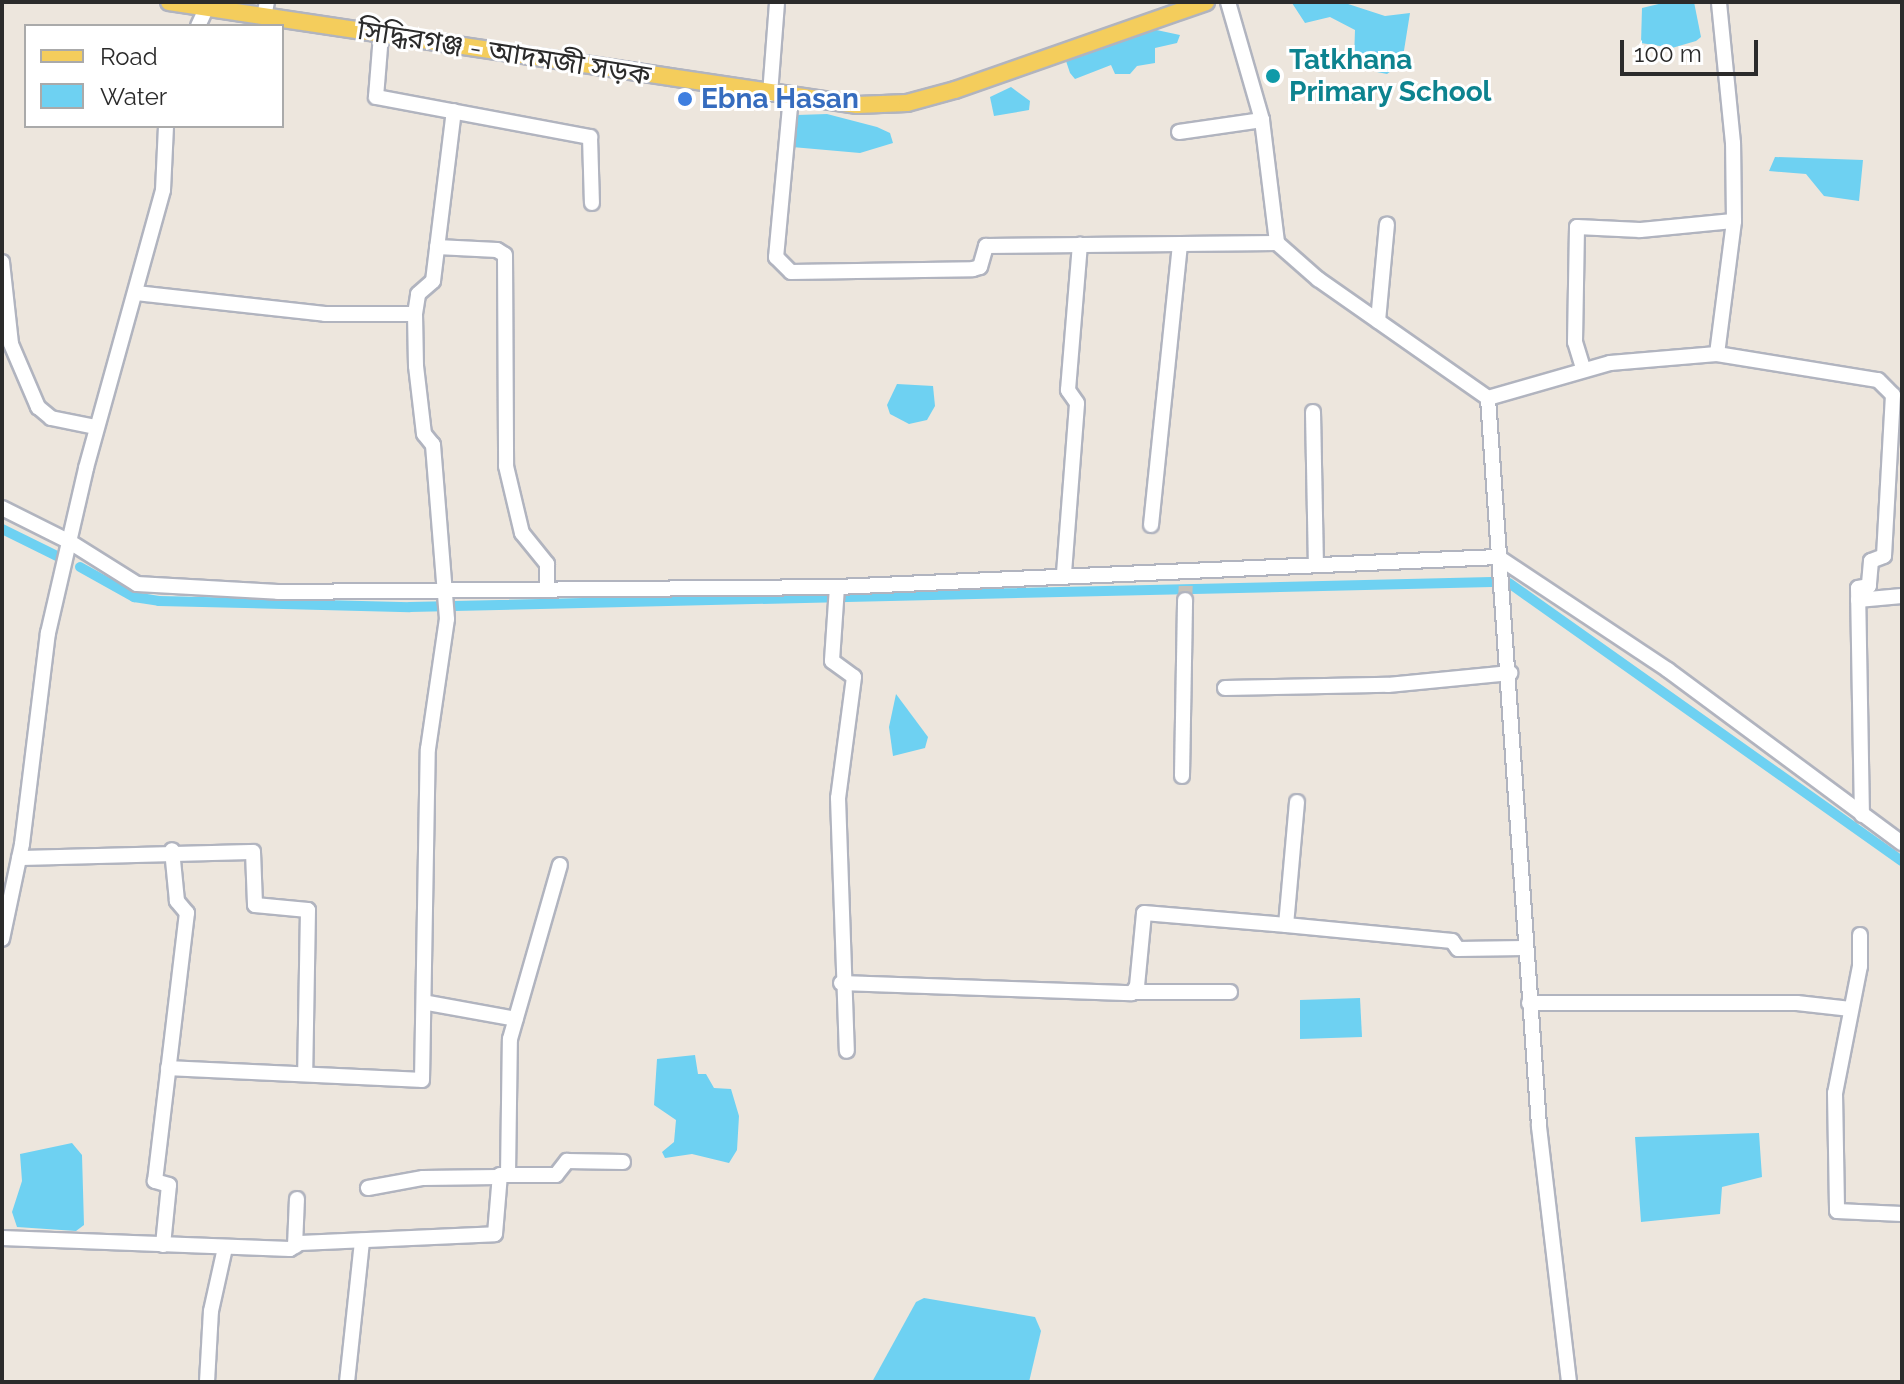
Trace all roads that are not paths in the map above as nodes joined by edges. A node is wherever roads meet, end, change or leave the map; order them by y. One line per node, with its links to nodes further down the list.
1 (169, 2): 6 (main road, সিদ্ধিরগঞ্জ - আদমজী সড়ক)
2 (777, 2): 10 (street)
3 (1206, 2): 11 (main road, সিদ্ধিরগঞ্জ - আদমজী সড়ক)
4 (1228, 2): 13 (street)
5 (1719, 2): 17 (street)
6 (206, 9): 7 (main road, সিদ্ধিরগঞ্জ - আদমজী সড়ক); 8 (street)
7 (265, 9): 9 (main road, সিদ্ধিরগঞ্জ - আদমজী সড়ক)
8 (199, 24)
9 (381, 35): 10 (main road, সিদ্ধিরগঞ্জ - আদমজী সড়ক); 12 (street)
10 (770, 94): 11 (main road, সিদ্ধিরগঞ্জ - আদমজী সড়ক)
11 (791, 96): 20 (street)
12 (454, 111): 16 (street); 22 (street)
13 (1262, 120): 15 (street); 19 (street)
14 (166, 128): 24 (street)
15 (1179, 132)
16 (592, 203)
17 (1734, 221): 27 (street); 28 (street)
18 (1387, 224): 26 (street)
19 (1277, 243): 21 (street); 26 (street)
20 (1080, 244): 21 (street); 38 (street)
21 (1180, 245): 34 (street)
22 (437, 247): 25 (street); 39 (street)
23 (2, 262): 31 (street)
24 (136, 293): 25 (street); 31 (street)
25 (415, 314): 41 (street)
26 (1378, 321): 29 (street)
27 (1717, 354): 28 (street); 32 (street)
28 (1583, 368): 29 (street)
29 (1488, 398): 36 (street)
30 (1313, 412): 37 (street)
31 (96, 427): 35 (street)
32 (1896, 489): 44 (street)
33 (2, 508): 35 (street)
34 (1151, 525)
35 (70, 542): 41 (street); 52 (street)
36 (1498, 557): 37 (street); 45 (street); 49 (street)
37 (1316, 565): 38 (street)
38 (1064, 573): 40 (street)
39 (547, 587): 40 (street); 41 (street)
40 (836, 591): 58 (street)
41 (446, 596): 61 (street)
42 (1902, 596): 44 (street)
43 (1185, 600): 47 (street)
44 (1858, 600): 49 (street)
45 (1510, 673): 46 (street); 57 (street)
46 (1225, 688)
47 (1182, 776)
48 (1297, 802): 54 (street)
49 (1862, 815): 50 (street)
50 (1902, 843)
51 (172, 850): 52 (street); 66 (street); 67 (street)
52 (19, 858): 56 (street)
53 (560, 865): 64 (street)
54 (1286, 925): 57 (street); 59 (street)
55 (1860, 935): 63 (street)
56 (2, 939)
57 (1524, 948): 62 (street)
58 (841, 983): 59 (street); 65 (street)
59 (1136, 992): 60 (street)
60 (1230, 992)
61 (428, 1003): 64 (street); 67 (street)
62 (1529, 1003): 63 (street); 80 (street)
63 (1851, 1009): 72 (street)
64 (516, 1019): 69 (street)
65 (847, 1051)
66 (168, 1068): 67 (street); 75 (street)
67 (305, 1074)
68 (623, 1162): 69 (street)
69 (503, 1176): 70 (street); 74 (street)
70 (368, 1188)
71 (297, 1199): 76 (street)
72 (1902, 1214)
73 (2, 1238): 75 (street)
74 (362, 1241): 76 (street); 79 (street)
75 (163, 1245): 77 (street)
76 (295, 1246): 77 (street)
77 (225, 1248): 78 (street)
78 (207, 1382)
79 (347, 1382)
80 (1569, 1382)

